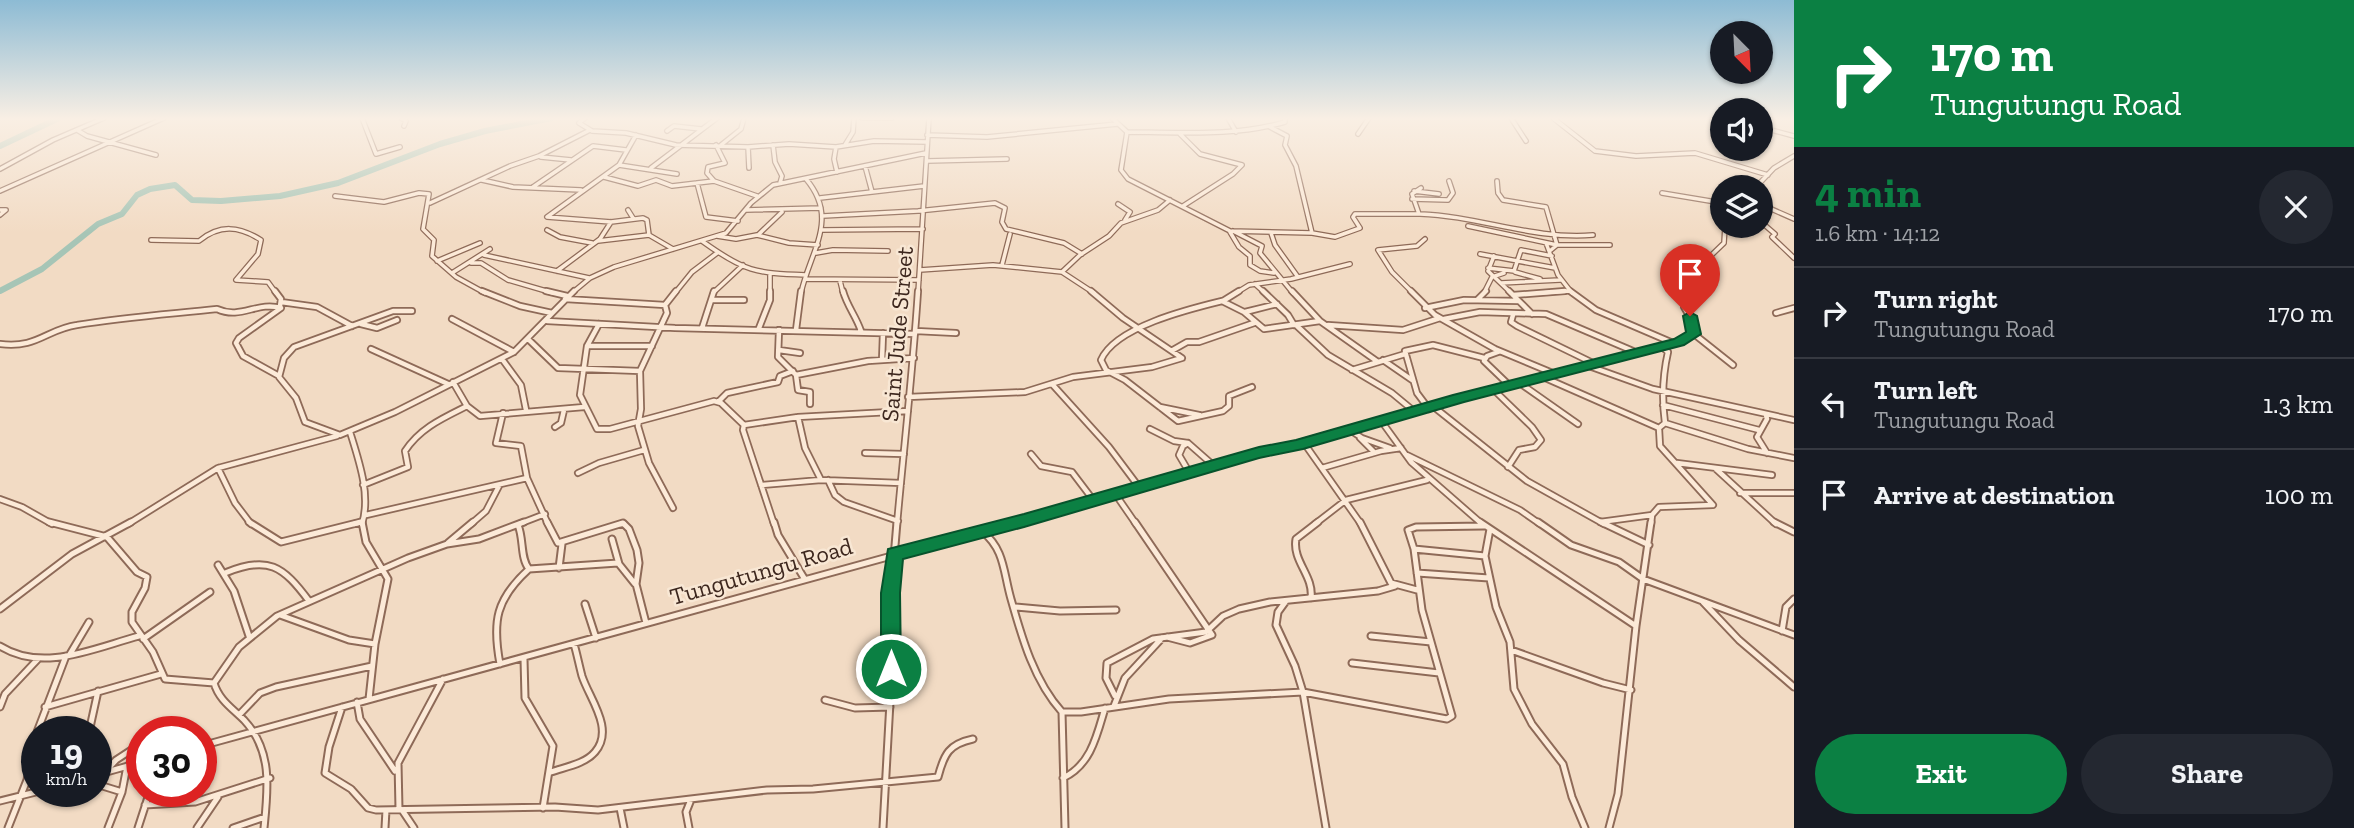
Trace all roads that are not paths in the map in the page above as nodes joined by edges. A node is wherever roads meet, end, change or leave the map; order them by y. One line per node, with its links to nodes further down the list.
1 (23, 157): 26 (street)
2 (75, 157): 42 (street)
3 (538, 157): 32 (street)
4 (544, 157): 20 (street)
5 (579, 157): 20 (street)
6 (623, 157): 22 (street)
7 (668, 157): 24 (street)
8 (722, 157): 33 (street)
9 (748, 157): 25 (street)
10 (774, 157): 37 (street)
11 (834, 157): 27 (street)
12 (909, 157): 23 (street)
13 (926, 157): 21 (street, Saint Jude Street)
14 (1124, 157): 51 (street)
15 (1210, 157): 55 (street)
16 (1291, 157): 76 (street)
17 (1707, 157): 29 (street)
18 (1793, 157): 29 (street)
19 (1007, 159): 21 (street)
20 (572, 161): 39 (street)
21 (927, 161): 38 (street, Saint Jude Street)
22 (619, 165): 24 (street); 30 (street)
23 (865, 166): 27 (street); 44 (street)
24 (651, 168): 28 (street)
25 (748, 168)
26 (0, 169)
27 (837, 172): 31 (street)
28 (677, 174)
29 (1768, 175)
30 (603, 177): 36 (street); 41 (street)
31 (806, 178): 37 (street); 49 (street)
32 (481, 180): 39 (street); 53 (street)
33 (714, 181): 36 (street); 48 (street)
34 (1449, 181): 50 (street)
35 (1497, 181): 82 (street)
36 (697, 183): 66 (street)
37 (780, 183): 48 (street)
38 (924, 186): 44 (street); 61 (street, Saint Jude Street)
39 (533, 187): 41 (street)
40 (1421, 188): 43 (street)
41 (582, 190): 68 (street)
42 (0, 191)
43 (1413, 191): 46 (street); 50 (street)
44 (872, 192): 49 (street)
45 (1662, 193): 52 (street)
46 (1439, 194)
47 (335, 195): 53 (street)
48 (758, 197): 58 (street)
49 (820, 198): 56 (street)
50 (1412, 199): 62 (street)
51 (1170, 201): 55 (street); 67 (street)
52 (1710, 201)
53 (429, 204): 105 (street)
54 (1118, 204): 67 (street)
55 (1183, 205): 73 (street)
56 (821, 208): 60 (street); 63 (street)
57 (628, 210): 64 (street)
58 (746, 210): 60 (street); 66 (street)
59 (1773, 210): 65 (street)
60 (783, 211): 79 (street)
61 (924, 211): 63 (street); 70 (street, Saint Jude Street); 100 (street)
62 (1419, 214): 76 (street); 82 (street)
63 (823, 216): 72 (street)
64 (633, 218): 68 (street); 78 (street)
65 (1794, 219)
66 (738, 221): 81 (street)
67 (1125, 221): 100 (street)
68 (611, 222): 89 (street)
69 (1468, 226): 88 (street)
70 (923, 229): 72 (street); 113 (street, Saint Jude Street)
71 (547, 230): 89 (street)
72 (821, 230): 90 (street)
73 (1231, 231): 75 (street); 119 (street); 119 (street)
74 (1773, 231): 96 (street)
75 (1271, 233): 76 (street); 123 (street)
76 (1312, 233)
77 (1010, 234): 110 (street)
78 (649, 235): 89 (street); 94 (street)
79 (757, 235): 81 (street); 90 (street)
80 (1593, 235): 82 (street)
81 (717, 236): 86 (street)
82 (1554, 236): 91 (street)
83 (1726, 238): 172 (street)
84 (1425, 239): 143 (street)
85 (150, 240): 140 (street)
86 (702, 241): 94 (street); 97 (street)
87 (480, 243): 105 (street)
88 (1546, 243): 91 (street); 99 (street)
89 (592, 244): 115 (street)
90 (818, 245): 98 (street)
91 (1557, 245): 92 (street); 99 (street)
92 (1610, 245)
93 (490, 249): 102 (street)
94 (673, 249): 124 (street)
95 (888, 251): 98 (street)
96 (1791, 252): 104 (street)
97 (718, 253): 109 (street); 142 (street)
98 (815, 253): 122 (street)
99 (1551, 253): 106 (street); 112 (street)
100 (1082, 254): 116 (street)
101 (1479, 254): 103 (street)
102 (484, 255): 107 (street); 115 (street)
103 (1494, 256): 106 (street); 111 (street)
104 (1794, 258)
105 (437, 261): 118 (street)
106 (1519, 261): 112 (street); 114 (street)
107 (471, 262): 118 (street); 134 (street)
108 (1350, 264): 123 (street)
109 (743, 265): 120 (street); 135 (street)
110 (1002, 265): 113 (street); 116 (street)
111 (1488, 268): 117 (street); 121 (street)
112 (1555, 268): 129 (street)
113 (920, 270): 126 (street, Saint Jude Street)
114 (1514, 271): 117 (street); 128 (street)
115 (556, 272): 124 (street)
116 (1062, 272): 165 (street)
117 (1507, 272): 121 (street)
118 (452, 273): 147 (street)
119 (1274, 273): 127 (street)
120 (770, 275): 122 (street); 164 (street)
121 (1494, 276): 130 (street); 137 (street)
122 (805, 277): 125 (street); 167 (street)
123 (1298, 277): 127 (street)
124 (590, 278): 134 (street)
125 (840, 281): 126 (street); 168 (street)
126 (919, 281): 169 (street, Saint Jude Street)
127 (1281, 281): 131 (street); 155 (street)
128 (1544, 281): 129 (street); 130 (street)
129 (1561, 281): 132 (street)
130 (1501, 283): 133 (street)
131 (1255, 284): 138 (street); 141 (street)
132 (1571, 291): 133 (street); 174 (street)
133 (1513, 295): 139 (street)
134 (567, 298): 142 (street); 147 (street)
135 (712, 300): 136 (street); 163 (street)
136 (744, 300)
137 (1477, 300): 139 (street); 143 (street)
138 (1222, 301): 146 (street); 165 (street)
139 (1519, 301): 149 (street)
140 (281, 304): 161 (street); 175 (street); 201 (street)
141 (1277, 304): 146 (street); 159 (street)
142 (666, 305): 162 (street)
143 (1425, 308): 151 (street)
144 (1794, 308): 148 (street)
145 (412, 312): 157 (street)
146 (1244, 312): 156 (street)
147 (551, 313): 154 (street)
148 (1776, 313)
149 (1532, 314): 150 (street); 184 (street)
150 (1513, 315): 151 (street); 192 (street)
151 (1442, 318): 160 (street); 183 (street)
152 (452, 319): 182 (street)
153 (397, 320): 157 (street)
154 (547, 321): 158 (street); 173 (street)
155 (1320, 321): 159 (street); 160 (street)
156 (1255, 323): 159 (street); 181 (street)
157 (360, 324): 161 (street)
158 (598, 324): 162 (street); 176 (street)
159 (1295, 325): 197 (street)
160 (1328, 325): 191 (street)
161 (353, 326): 201 (street)
162 (659, 327): 163 (street); 177 (street)
163 (702, 328): 164 (street)
164 (759, 328): 166 (street)
165 (1142, 329): 181 (street); 199 (street)
166 (779, 330): 167 (street); 180 (street)
167 (796, 330): 168 (street)
168 (861, 331): 171 (street)
169 (916, 332): 170 (street); 171 (street); 187 (street, Saint Jude Street)
170 (956, 332)
171 (883, 333): 190 (street)
172 (1694, 334): 174 (street, Tungutungu Road); 194 (street)
173 (528, 339): 182 (street); 195 (street)
174 (1674, 343): 178 (street, Tungutungu Road)
175 (0, 344)
176 (587, 346): 177 (street); 195 (street)
177 (652, 346): 196 (street)
178 (1661, 346): 184 (street, Tungutungu Road); 210 (street)
179 (371, 349): 204 (street)
180 (779, 350): 185 (street); 198 (street)
181 (1173, 351): 199 (street)
182 (514, 352): 189 (street)
183 (1500, 352): 188 (street); 200 (street)
184 (1634, 352): 192 (street, Tungutungu Road)
185 (800, 353)
186 (1405, 354): 188 (street); 191 (street); 203 (street)
187 (914, 358): 190 (street); 211 (street, Saint Jude Street)
188 (1484, 358): 208 (street)
189 (502, 359): 204 (street); 219 (street)
190 (882, 360): 198 (street)
191 (1380, 361): 197 (street); 203 (street)
192 (1593, 363): 193 (street, Tungutungu Road)
193 (1586, 365): 200 (street, Tungutungu Road); 210 (street)
194 (1733, 365)
195 (583, 369): 196 (street); 216 (street)
196 (640, 371): 228 (street)
197 (1351, 371): 223 (street)
198 (794, 373): 212 (street); 213 (street)
199 (1110, 373): 205 (street); 217 (street)
200 (1555, 374): 202 (street, Tungutungu Road)
201 (279, 376): 239 (street)
202 (1543, 377): 206 (street, Tungutungu Road); 232 (street)
203 (1413, 381): 218 (street)
204 (451, 383): 215 (street); 237 (street)
205 (1052, 384): 211 (street); 269 (street)
206 (1521, 384): 208 (street, Tungutungu Road); 230 (street)
207 (1252, 387): 224 (street)
208 (1511, 387): 209 (street, Tungutungu Road)
209 (1495, 391): 218 (street, Tungutungu Road); 254 (street)
210 (1666, 391): 214 (street); 225 (street)
211 (908, 397): 221 (street, Saint Jude Street)
212 (718, 401): 228 (street); 231 (street)
213 (810, 404)
214 (1663, 405): 232 (street); 236 (street)
215 (467, 406): 222 (street); 266 (street)
216 (584, 407): 220 (street); 228 (street)
217 (1158, 407): 224 (street); 224 (street)
218 (1431, 408): 223 (street, Tungutungu Road); 254 (street)
219 (526, 410): 220 (street); 222 (street)
220 (564, 410): 233 (street)
221 (908, 411): 226 (street); 248 (street, Saint Jude Street)
222 (503, 412): 261 (street)
223 (1415, 412): 229 (street, Tungutungu Road)
224 (1200, 415)
225 (1766, 415): 227 (street); 236 (street)
226 (798, 417): 231 (street); 262 (street)
227 (1794, 420)
228 (638, 421): 244 (street)
229 (1382, 422): 235 (street, Tungutungu Road); 243 (street)
230 (1578, 424)
231 (744, 425): 268 (street)
232 (1662, 426): 247 (street); 252 (street)
233 (555, 427)
234 (1150, 429): 240 (street)
235 (1350, 429): 238 (street); 241 (street, Tungutungu Road)
236 (1759, 430): 247 (street)
237 (350, 432): 239 (street); 266 (street)
238 (1356, 434): 242 (street); 245 (street)
239 (340, 435): 255 (street)
240 (1188, 443): 253 (street); 258 (street)
241 (1304, 443): 253 (street, Tungutungu Road); 256 (street)
242 (1392, 448): 243 (street); 245 (street)
243 (1401, 448): 250 (street)
244 (644, 450): 259 (street); 276 (street)
245 (1374, 452): 256 (street)
246 (865, 453): 248 (street)
247 (1767, 453): 251 (street)
248 (904, 454): 265 (street, Saint Jude Street)
249 (1031, 454): 275 (street)
250 (1407, 455): 264 (street); 304 (street)
251 (1794, 458)
252 (1676, 463): 257 (street); 279 (street)
253 (1213, 465): 258 (street, Tungutungu Road)
254 (1508, 467): 282 (street)
255 (218, 468): 281 (street); 287 (street)
256 (1321, 468): 274 (street)
257 (1716, 469): 260 (street); 270 (street)
258 (1189, 472): 269 (street, Tungutungu Road)
259 (578, 473)
260 (1772, 475)
261 (527, 478): 267 (street); 278 (street)
262 (821, 480): 263 (street); 268 (street)
263 (828, 480): 265 (street); 280 (street)
264 (1428, 480): 274 (street); 284 (street)
265 (901, 483): 280 (street, Saint Jude Street)
266 (363, 485): 277 (street)
267 (499, 485): 277 (street); 289 (street)
268 (761, 485): 302 (street)
269 (1140, 487): 272 (street, Tungutungu Road)
270 (1740, 493): 271 (street); 286 (street)
271 (1794, 493)
272 (1116, 495): 275 (street, Tungutungu Road); 322 (street)
273 (0, 499): 287 (street)
274 (1346, 500): 306 (street); 309 (street)
275 (1094, 501): 285 (street, Tungutungu Road)
276 (673, 508)
277 (366, 514): 281 (street)
278 (545, 514): 283 (street); 290 (street)
279 (1651, 515): 282 (street); 291 (street)
280 (898, 521): 293 (street, Saint Jude Street)
281 (362, 522): 298 (street)
282 (1600, 522): 291 (street)
283 (518, 525): 289 (street); 299 (street)
284 (1487, 528): 292 (street); 294 (street); 321 (street)
285 (982, 531): 293 (street, Tungutungu Road); 315 (street)
286 (1794, 532)
287 (107, 537): 316 (street); 327 (street)
288 (612, 539): 295 (street)
289 (447, 544): 298 (street)
290 (562, 544): 297 (street); 305 (street)
291 (1649, 545): 304 (street)
292 (1415, 549): 294 (street); 301 (street)
293 (894, 554): 302 (street, Tungutungu Road); 359 (street, Saint Jude Street)
294 (1485, 556): 303 (street)
295 (618, 563): 297 (street); 305 (street)
296 (218, 565): 300 (street)
297 (559, 568): 299 (street)
298 (383, 569): 312 (street); 331 (street)
299 (529, 569): 341 (street)
300 (225, 573): 312 (street); 325 (street)
301 (1417, 573): 303 (street); 307 (street)
302 (805, 579): 320 (street, Tungutungu Road)
303 (1489, 579): 334 (street)
304 (1643, 579): 310 (street); 321 (street)
305 (636, 584): 320 (street)
306 (1395, 586): 307 (street); 309 (street)
307 (1417, 590): 330 (street)
308 (209, 592): 327 (street)
309 (1311, 598): 313 (street)
310 (1701, 599): 323 (street); 347 (street)
311 (1794, 599): 323 (street)
312 (309, 601): 318 (street)
313 (1286, 601): 322 (street); 350 (street)
314 (585, 604): 329 (street)
315 (1015, 607): 317 (street); 361 (street)
316 (0, 609)
317 (1116, 610)
318 (280, 615): 325 (street); 331 (street)
319 (89, 622): 337 (street)
320 (646, 623): 329 (street, Tungutungu Road)
321 (1636, 626): 348 (street)
322 (1210, 629): 328 (street)
323 (1782, 631): 324 (street)
324 (1794, 635)
325 (249, 636): 346 (street)
326 (1371, 636): 330 (street)
327 (141, 637): 337 (street); 344 (street)
328 (1165, 637): 351 (street); 351 (street)
329 (596, 638): 332 (street, Tungutungu Road)
330 (1431, 642): 343 (street)
331 (375, 644): 342 (street)
332 (574, 644): 339 (street, Tungutungu Road); 372 (street)
333 (0, 646): 335 (street)
334 (1511, 650): 348 (street); 402 (street)
335 (8, 651): 336 (street); 338 (street)
336 (0, 652)
337 (68, 655): 338 (street); 358 (street)
338 (38, 658): 357 (street)
339 (524, 659): 341 (street, Tungutungu Road); 372 (street)
340 (1352, 663): 343 (street)
341 (500, 664): 345 (street, Tungutungu Road)
342 (372, 666): 352 (street); 362 (street)
343 (1439, 673): 350 (street)
344 (161, 674): 346 (street); 349 (street)
345 (443, 678): 352 (street, Tungutungu Road); 371 (street)
346 (214, 683): 362 (street)
347 (1794, 687)
348 (1631, 690): 403 (street)
349 (98, 691): 358 (street); 364 (street)
350 (1303, 692): 356 (street); 401 (street)
351 (1115, 696): 356 (street)
352 (369, 699): 354 (street, Tungutungu Road)
353 (825, 700): 359 (street)
354 (357, 702): 355 (street, Tungutungu Road); 371 (street)
355 (342, 706): 365 (street, Tungutungu Road); 386 (street)
356 (1114, 706): 360 (street)
357 (0, 707)
358 (45, 707): 363 (street)
359 (890, 707): 375 (street, Saint Jude Street)
360 (1105, 708): 361 (street); 374 (street)
361 (1062, 712): 374 (street)
362 (239, 715): 365 (street)
363 (42, 716)
364 (93, 716)
365 (254, 731): 367 (street, Tungutungu Road); 373 (street)
366 (973, 739): 375 (street)
367 (217, 741)
368 (126, 752): 369 (street)
369 (112, 764)
370 (126, 771): 377 (street)
371 (396, 772): 387 (street)
372 (551, 772): 384 (street)
373 (270, 778): 378 (street); 388 (street)
374 (1063, 778): 400 (street)
375 (884, 781): 382 (street); 399 (street, Saint Jude Street)
376 (112, 789): 377 (street)
377 (122, 792): 390 (street)
378 (219, 795): 392 (street)
379 (21, 796): 381 (street)
380 (21, 798): 389 (street)
381 (0, 801)
382 (691, 801): 385 (street); 398 (street)
383 (144, 807): 391 (street)
384 (543, 808): 385 (street); 387 (street)
385 (620, 808): 397 (street)
386 (386, 810): 387 (street); 395 (street)
387 (401, 810): 396 (street)
388 (265, 817): 393 (street); 394 (street)
389 (8, 828)
390 (108, 828)
391 (138, 828)
392 (197, 828)
393 (233, 828)
394 (264, 828)
395 (385, 828)
396 (414, 828)
397 (624, 828)
398 (689, 828)
399 (883, 828)
400 (1065, 828)
401 (1326, 828)
402 (1585, 828)
403 (1609, 828)

